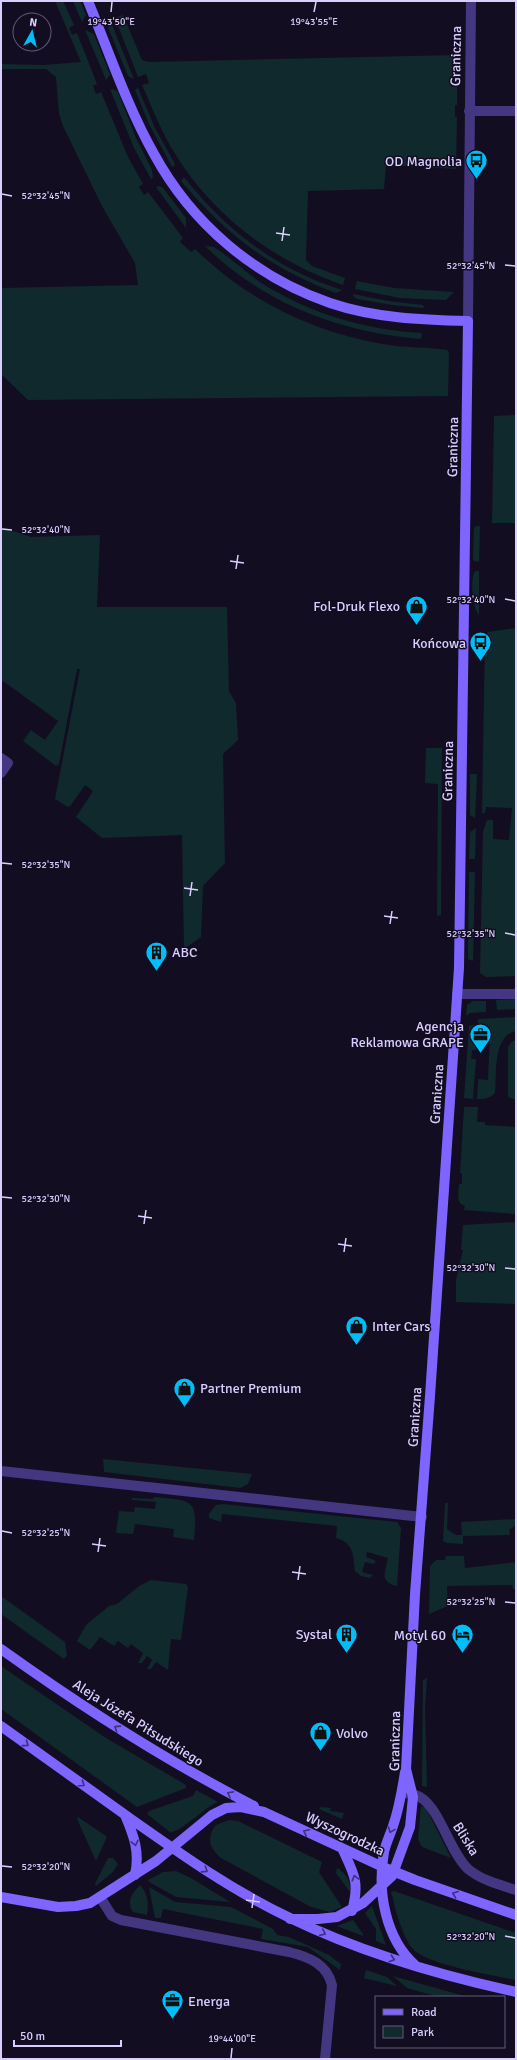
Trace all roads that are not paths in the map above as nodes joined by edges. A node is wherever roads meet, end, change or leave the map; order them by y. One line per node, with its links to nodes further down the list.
1 (88, 1): 5 (street)
2 (471, 1): 3 (street, Graniczna)
3 (469, 111): 4 (street); 5 (street, Graniczna)
4 (516, 111)
5 (468, 321): 8 (street, Graniczna)
6 (1, 758): 7 (street)
7 (1, 772)
8 (457, 994): 9 (street); 11 (street, Graniczna)
9 (516, 994)
10 (1, 1471): 11 (street)
11 (422, 1517): 14 (street, Graniczna)
12 (1, 1649): 17 (street, Aleja Józefa Piłsudskiego, one-way to 12)
13 (1, 1726): 18 (street, one-way to 18)
14 (406, 1768): 15 (street); 16 (street, Graniczna)
15 (402, 1793): 16 (street, Bliska); 21 (street, one-way to 21)
16 (412, 1794): 22 (street, Graniczna); 25 (street, Bliska)
17 (264, 1812): 19 (street, Wyszogrodzka, one-way to 17); 20 (street, Wyszogrodzka)
18 (124, 1814): 20 (street); 23 (street, one-way to 23)
19 (342, 1848): 21 (street, Wyszogrodzka); 28 (street, one-way to 19)
20 (172, 1849): 23 (street, Wyszogrodzka); 30 (street, one-way to 30)
21 (382, 1867): 22 (street, Wyszogrodzka); 24 (street)
22 (394, 1872): 24 (street, Graniczna); 29 (street, Wyszogrodzka, one-way to 22)
23 (135, 1875): 26 (street, Wyszogrodzka)
24 (382, 1886): 28 (street, Graniczna); 31 (street)
25 (516, 1890)
26 (100, 1897): 27 (street, Wyszogrodzka); 33 (street)
27 (1, 1898)
28 (352, 1910): 30 (street, Graniczna)
29 (516, 1915)
30 (290, 1919): 31 (street, one-way to 31)
31 (418, 1968): 32 (street)
32 (516, 1992)
33 (325, 2059)

